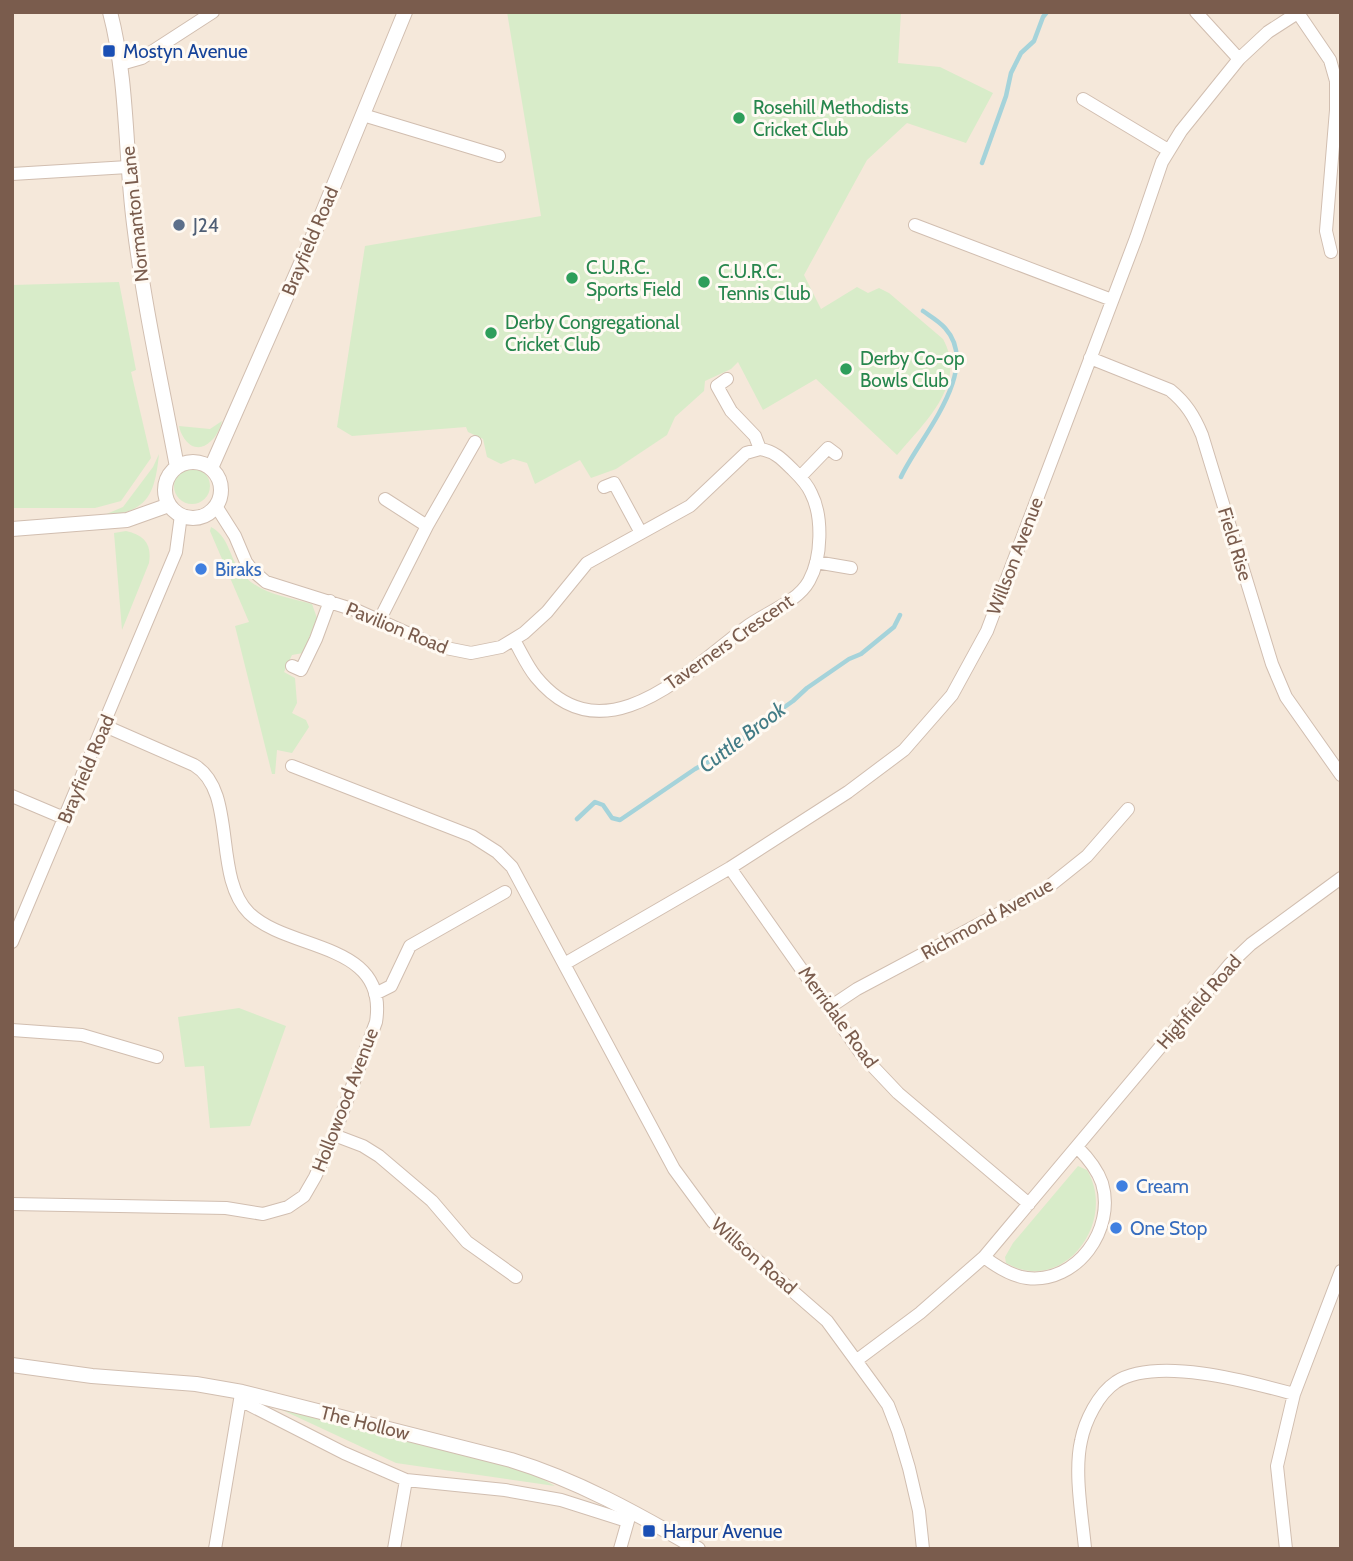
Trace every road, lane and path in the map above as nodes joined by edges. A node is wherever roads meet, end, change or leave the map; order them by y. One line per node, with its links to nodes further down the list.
1 (110, 12): 7 (street, Normanton Lane)
2 (213, 12): 7 (street)
3 (405, 12): 9 (street, Brayfield Road)
4 (1195, 12): 6 (street)
5 (1299, 13): 6 (street, Willson Avenue); 15 (street)
6 (1239, 59): 10 (street, Willson Avenue)
7 (121, 64): 12 (street, Normanton Lane)
8 (1083, 99): 10 (street)
9 (363, 115): 11 (street); 23 (street, Brayfield Road)
10 (1168, 150): 16 (street, Willson Avenue)
11 (499, 156)
12 (128, 167): 13 (street); 22 (street, Normanton Lane)
13 (12, 174)
14 (915, 225): 16 (street)
15 (1331, 252)
16 (1112, 300): 17 (street, Willson Avenue)
17 (1090, 358): 41 (street, Field Rise); 45 (street, Willson Avenue)
18 (727, 379): 20 (street, Taverners Crescent)
19 (475, 442): 30 (street)
20 (760, 449): 24 (street, Taverners Crescent); 32 (street, Pavilion Road)
21 (836, 454): 24 (street)
22 (177, 467): 23 (street); 27 (street)
23 (211, 468): 28 (street)
24 (800, 477): 33 (street, Taverners Crescent)
25 (604, 487): 32 (street)
26 (385, 499): 30 (street)
27 (169, 505): 29 (street); 31 (street)
28 (216, 506): 29 (street); 35 (street, Pavilion Road)
29 (181, 515): 39 (street, Brayfield Road)
30 (428, 526): 36 (street)
31 (12, 529)
32 (641, 533): 37 (street, Pavilion Road)
33 (816, 562): 34 (street); 37 (street, Taverners Crescent)
34 (851, 568)
35 (330, 601): 36 (street, Pavilion Road); 38 (street)
36 (379, 621): 37 (street, Pavilion Road)
37 (514, 640)
38 (292, 666)
39 (105, 726): 44 (street, Brayfield Road); 50 (street)
40 (292, 766): 49 (street, Willson Road)
41 (1341, 775)
42 (12, 796): 44 (street)
43 (1128, 809): 51 (street, Richmond Avenue)
44 (64, 818): 48 (street, Brayfield Road)
45 (730, 868): 49 (street, Willson Avenue); 51 (street, Merridale Road)
46 (1341, 878): 55 (street, Highfield Road)
47 (505, 892): 50 (street)
48 (12, 942)
49 (566, 963): 61 (street, Willson Road)
50 (375, 994): 54 (street, Hollowood Avenue)
51 (830, 1007): 57 (street, Merridale Road)
52 (12, 1030): 53 (street)
53 (157, 1057)
54 (334, 1135): 56 (street, Hollowood Avenue); 60 (street)
55 (1078, 1148): 57 (street, Highfield Road); 58 (street)
56 (12, 1204)
57 (1029, 1204): 58 (street, Highfield Road)
58 (984, 1258): 61 (street, Highfield Road)
59 (1341, 1271): 63 (street)
60 (516, 1277)
61 (857, 1360): 72 (street, Willson Road)
62 (12, 1366): 64 (street, The Hollow)
63 (1294, 1394): 67 (street); 73 (street)
64 (241, 1396): 65 (street); 66 (street, The Hollow); 68 (street)
65 (406, 1480): 66 (street); 69 (street)
66 (629, 1516): 70 (street); 71 (street, The Hollow)
67 (1085, 1548)
68 (215, 1549)
69 (394, 1549)
70 (620, 1549)
71 (698, 1549)
72 (923, 1549)
73 (1286, 1549)

